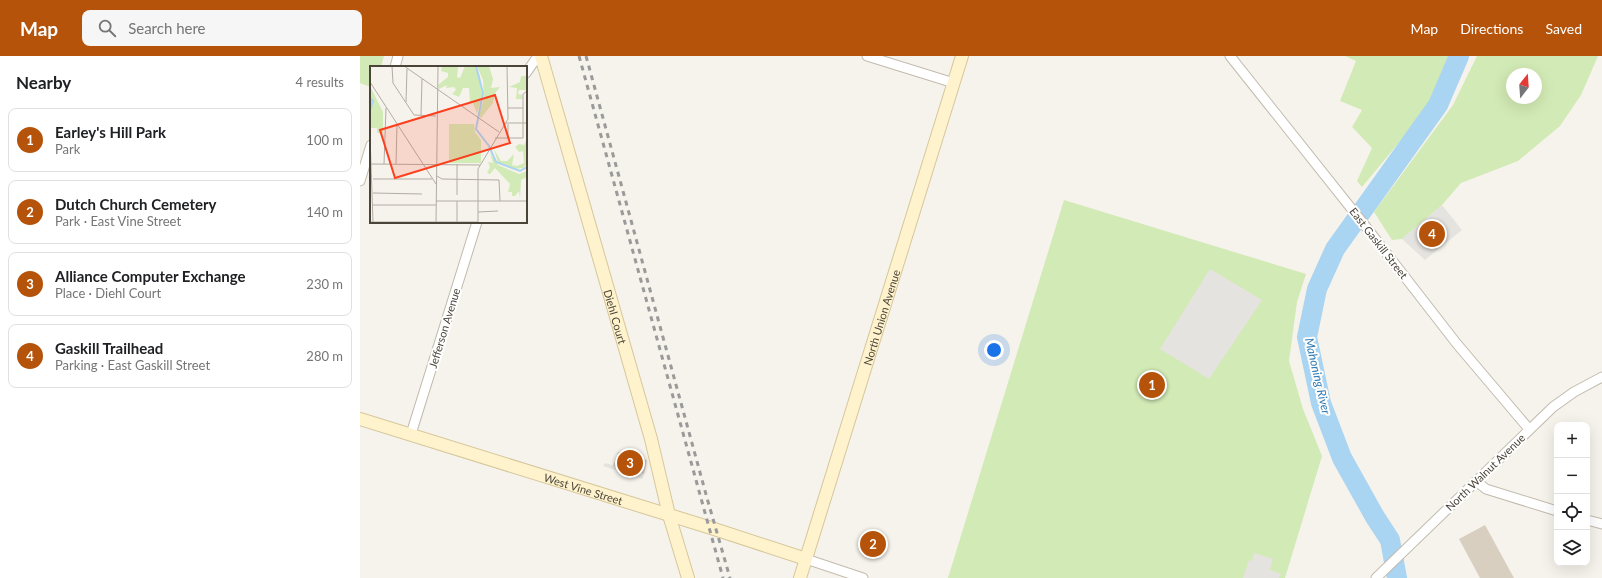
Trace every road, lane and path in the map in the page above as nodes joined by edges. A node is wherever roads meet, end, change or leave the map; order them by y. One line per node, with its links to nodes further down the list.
1 (398, 56): 6 (street)
2 (539, 56): 7 (street); 18 (main road, Diehl Court)
3 (867, 56): 8 (street)
4 (962, 56): 8 (main road, North Union Avenue)
5 (1230, 56): 14 (street, East Gaskill Street)
6 (395, 66)
7 (527, 72)
8 (954, 83): 21 (main road, North Union Avenue)
9 (370, 148): 10 (street)
10 (360, 181)
11 (477, 223): 15 (street, Jefferson Avenue)
12 (1602, 377): 14 (street, North Walnut Avenue)
13 (360, 419): 15 (main road, West Vine Street)
14 (1529, 429): 16 (street, North Walnut Avenue)
15 (411, 434): 18 (main road, West Vine Street)
16 (1476, 480): 17 (street); 25 (street, North Walnut Avenue)
17 (1554, 510)
18 (669, 515): 21 (main road, West Vine Street); 22 (main road, Diehl Court)
19 (1590, 520): 20 (street)
20 (1602, 522)
21 (806, 559): 23 (main road, North Union Avenue); 24 (street)
22 (688, 578)
23 (800, 578)
24 (863, 578)
25 (1376, 578)

